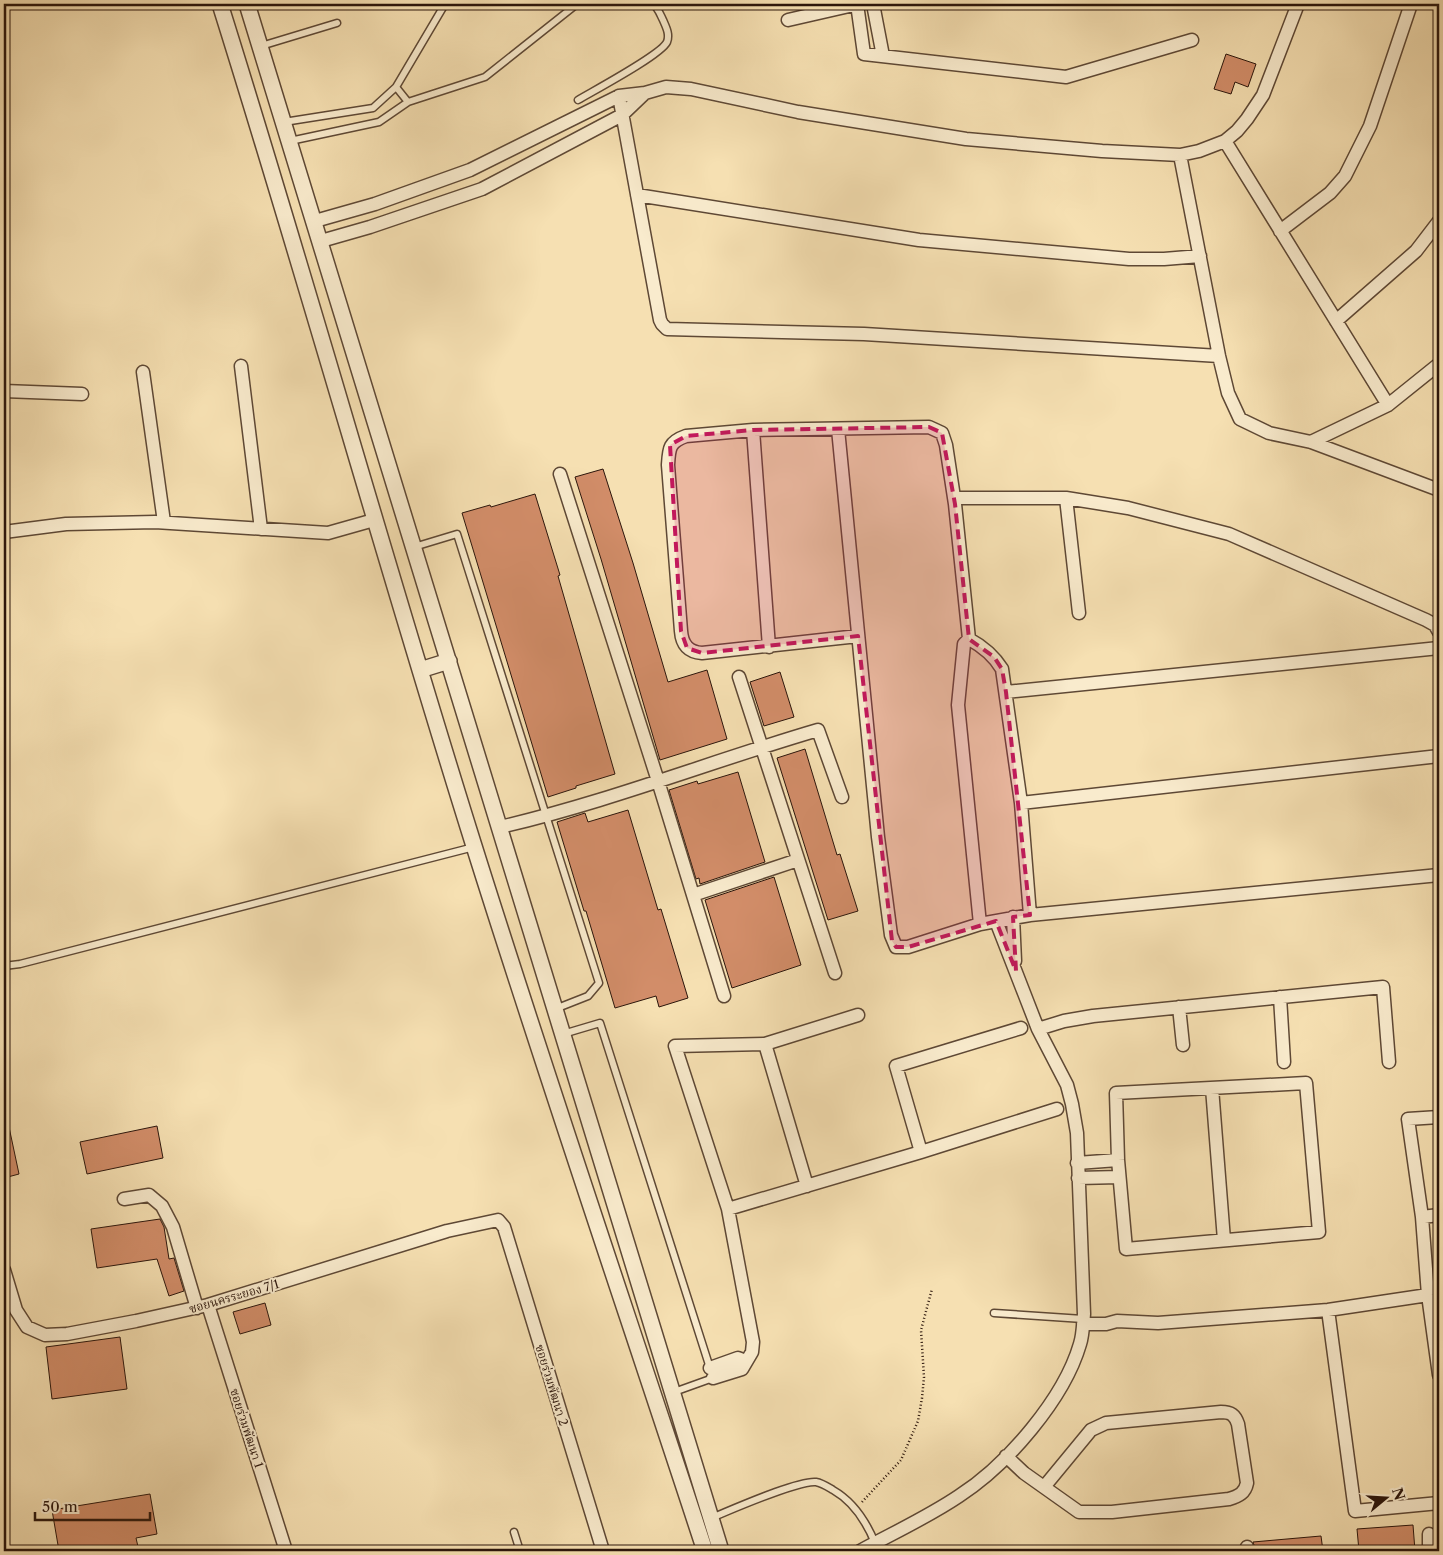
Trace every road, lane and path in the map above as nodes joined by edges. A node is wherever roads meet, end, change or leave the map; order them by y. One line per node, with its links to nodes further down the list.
1 (220, 4): 46 (street)
2 (248, 4): 13 (street)
3 (445, 4): 15 (lane)
4 (577, 4): 19 (lane)
5 (653, 4): 18 (lane)
6 (857, 4): 10 (street); 14 (street)
7 (873, 4): 14 (street)
8 (1298, 4): 23 (street)
9 (1411, 4): 28 (street)
10 (788, 20)
11 (337, 23): 13 (lane)
12 (1192, 40): 14 (street)
13 (261, 46): 21 (street)
14 (883, 56)
15 (396, 87): 19 (lane); 21 (lane)
16 (645, 92): 17 (street); 20 (street); 24 (street)
17 (619, 96): 20 (street); 27 (street)
18 (578, 100)
19 (408, 102): 22 (lane)
20 (622, 115): 25 (street); 29 (street)
21 (284, 122): 22 (street)
22 (290, 141): 27 (street)
23 (1225, 141): 24 (street); 28 (street)
24 (1180, 155): 30 (street)
25 (637, 195): 30 (street); 32 (street)
26 (1439, 221): 31 (street)
27 (315, 222): 29 (street)
28 (1280, 231): 31 (street)
29 (321, 241): 50 (street)
30 (1200, 256): 32 (street)
31 (1336, 321): 38 (street)
32 (1219, 356): 41 (street)
33 (1439, 364): 38 (street)
34 (241, 366): 48 (street)
35 (143, 372): 47 (street)
36 (4, 391): 37 (street)
37 (82, 394)
38 (1388, 405): 41 (street)
39 (838, 429): 40 (street); 44 (street); 53 (street)
40 (753, 430): 55 (street); 55 (street)
41 (1311, 442): 43 (street)
42 (560, 474): 63 (street)
43 (1439, 489)
44 (954, 498): 45 (street); 54 (street)
45 (1066, 498): 51 (street); 52 (street)
46 (374, 520): 48 (street); 58 (street)
47 (164, 522): 48 (street); 49 (street)
48 (261, 529)
49 (4, 532)
50 (414, 547): 57 (street); 66 (lane)
51 (1079, 613)
52 (1439, 632)
53 (858, 636): 55 (street); 75 (street)
54 (969, 639): 60 (street); 75 (street)
55 (769, 646)
56 (1439, 648): 60 (street)
57 (449, 661): 58 (street); 67 (street)
58 (420, 670): 68 (street)
59 (739, 677): 61 (street)
60 (1006, 692): 65 (street)
61 (761, 747): 63 (street); 64 (street); 69 (street)
62 (1439, 756): 65 (street)
63 (658, 781): 66 (street); 71 (street)
64 (842, 797)
65 (1021, 803): 72 (street)
66 (547, 816): 67 (street); 82 (lane)
67 (500, 827): 82 (street)
68 (474, 847): 76 (lane); 127 (street)
69 (798, 860): 71 (street); 78 (street)
70 (1439, 875): 72 (street)
71 (693, 895): 79 (street)
72 (1030, 915): 73 (street)
73 (1013, 917): 74 (street); 77 (street)
74 (996, 921): 75 (street); 77 (street)
75 (980, 924)
76 (4, 966)
77 (1016, 972): 85 (street)
78 (835, 973)
79 (724, 996)
80 (1280, 997): 81 (street); 89 (street); 90 (street)
81 (1179, 1007): 85 (street); 88 (street)
82 (555, 1009): 86 (street)
83 (858, 1016): 87 (street)
84 (1021, 1028): 94 (street)
85 (1038, 1029): 96 (street)
86 (563, 1034): 113 (lane); 115 (street)
87 (765, 1044): 99 (street); 101 (street)
88 (1183, 1045)
89 (1284, 1062)
90 (1389, 1062)
91 (1212, 1088): 95 (street); 105 (street); 105 (street)
92 (1057, 1109): 94 (street)
93 (1439, 1117): 103 (street)
94 (921, 1152): 99 (street)
95 (1118, 1160): 96 (street); 97 (street)
96 (1077, 1162): 98 (street)
97 (1119, 1177): 98 (street); 105 (street)
98 (1078, 1178): 112 (street)
99 (807, 1186): 101 (street)
100 (124, 1199): 109 (street, ซอยร่วมพัฒนา 1)
101 (728, 1209): 113 (street)
102 (1439, 1215): 103 (street)
103 (1422, 1218): 108 (street)
104 (498, 1220): 109 (street, ซอยนครระยอง 7/1); 126 (street, ซอยร่วมพัฒนา 2)
105 (1224, 1240)
106 (4, 1270): 109 (street, ซอยนครระยอง 7/1)
107 (932, 1289): 119 (path)
108 (1428, 1295): 110 (street); 114 (street)
109 (203, 1306): 124 (street, ซอยร่วมพัฒนา 1)
110 (1328, 1310): 112 (street); 118 (street)
111 (994, 1313): 112 (lane)
112 (1084, 1319): 116 (street)
113 (711, 1373): 115 (lane)
114 (1439, 1375)
115 (672, 1393): 120 (street)
116 (1006, 1456): 117 (street); 123 (street)
117 (1044, 1487): 117 (street)
118 (1439, 1503)
119 (856, 1508): 120 (lane); 123 (lane)
120 (711, 1518): 128 (street)
121 (514, 1532): 125 (lane)
122 (1429, 1534): 130 (street)
123 (875, 1543): 129 (street)
124 (286, 1551)
125 (520, 1551)
126 (603, 1551)
127 (705, 1551)
128 (721, 1551)
129 (860, 1551)
130 (1429, 1551)

